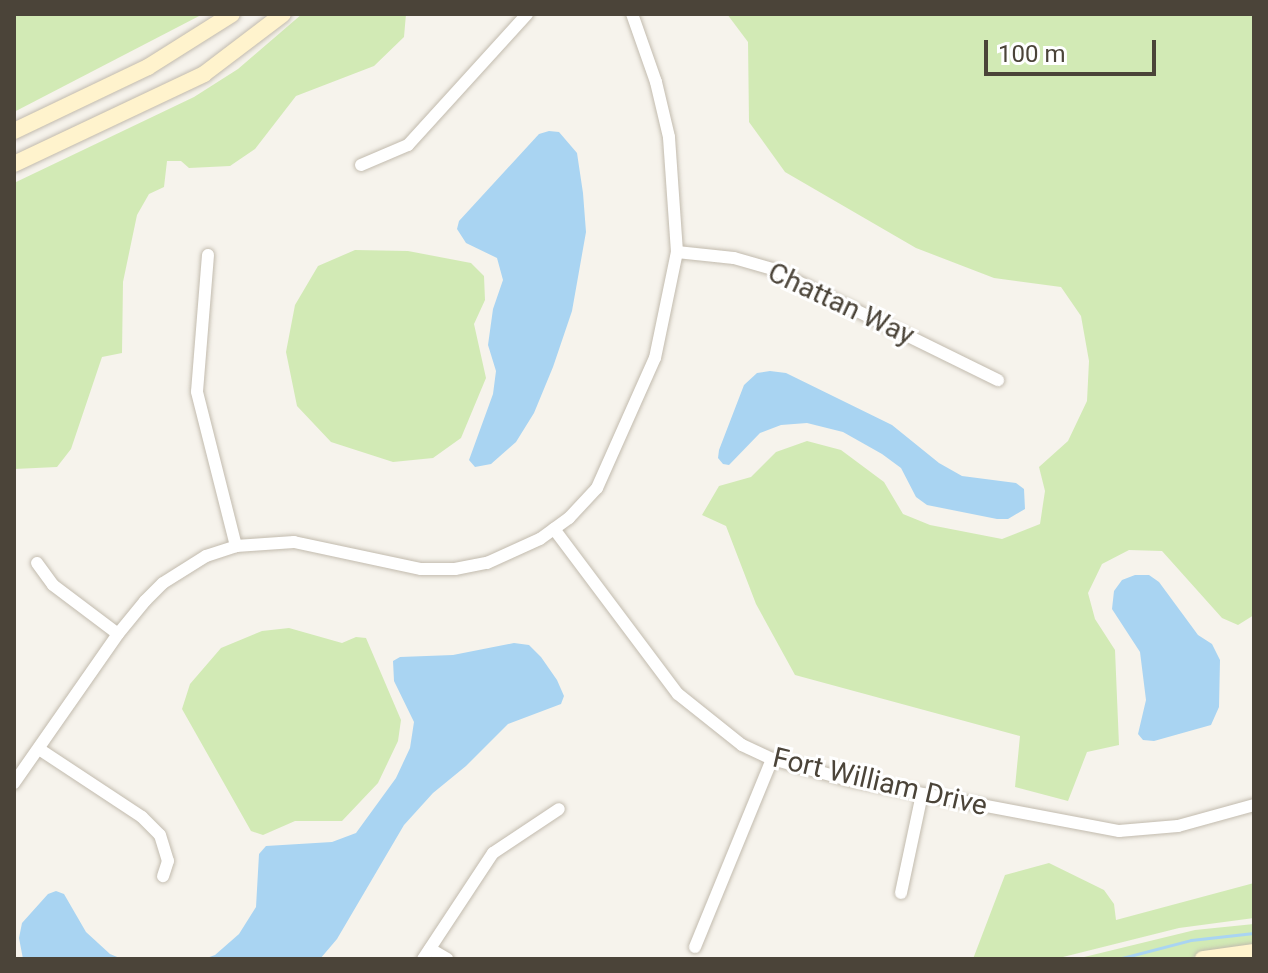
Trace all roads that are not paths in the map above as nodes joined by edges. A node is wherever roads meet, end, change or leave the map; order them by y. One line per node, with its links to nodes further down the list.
1 (232, 14): 5 (main road)
2 (283, 14): 6 (main road)
3 (527, 14): 7 (street)
4 (632, 14): 8 (street)
5 (14, 131)
6 (14, 164)
7 (361, 165)
8 (677, 252): 10 (street, Chattan Way); 11 (street)
9 (208, 255): 12 (street)
10 (998, 380)
11 (554, 529): 12 (street); 16 (street, Fort William Drive)
12 (236, 546): 14 (street)
13 (37, 563): 14 (street)
14 (118, 634): 15 (street)
15 (39, 749): 17 (street); 21 (street)
16 (772, 759): 18 (street, Fort William Drive); 23 (street)
17 (14, 783)
18 (922, 794): 19 (street, Fort William Drive); 22 (street)
19 (1254, 805)
20 (559, 809): 25 (street)
21 (163, 876)
22 (901, 893)
23 (695, 947)
24 (1254, 952): 27 (main road)
25 (426, 954): 26 (street)
26 (447, 959)
27 (1203, 959)

